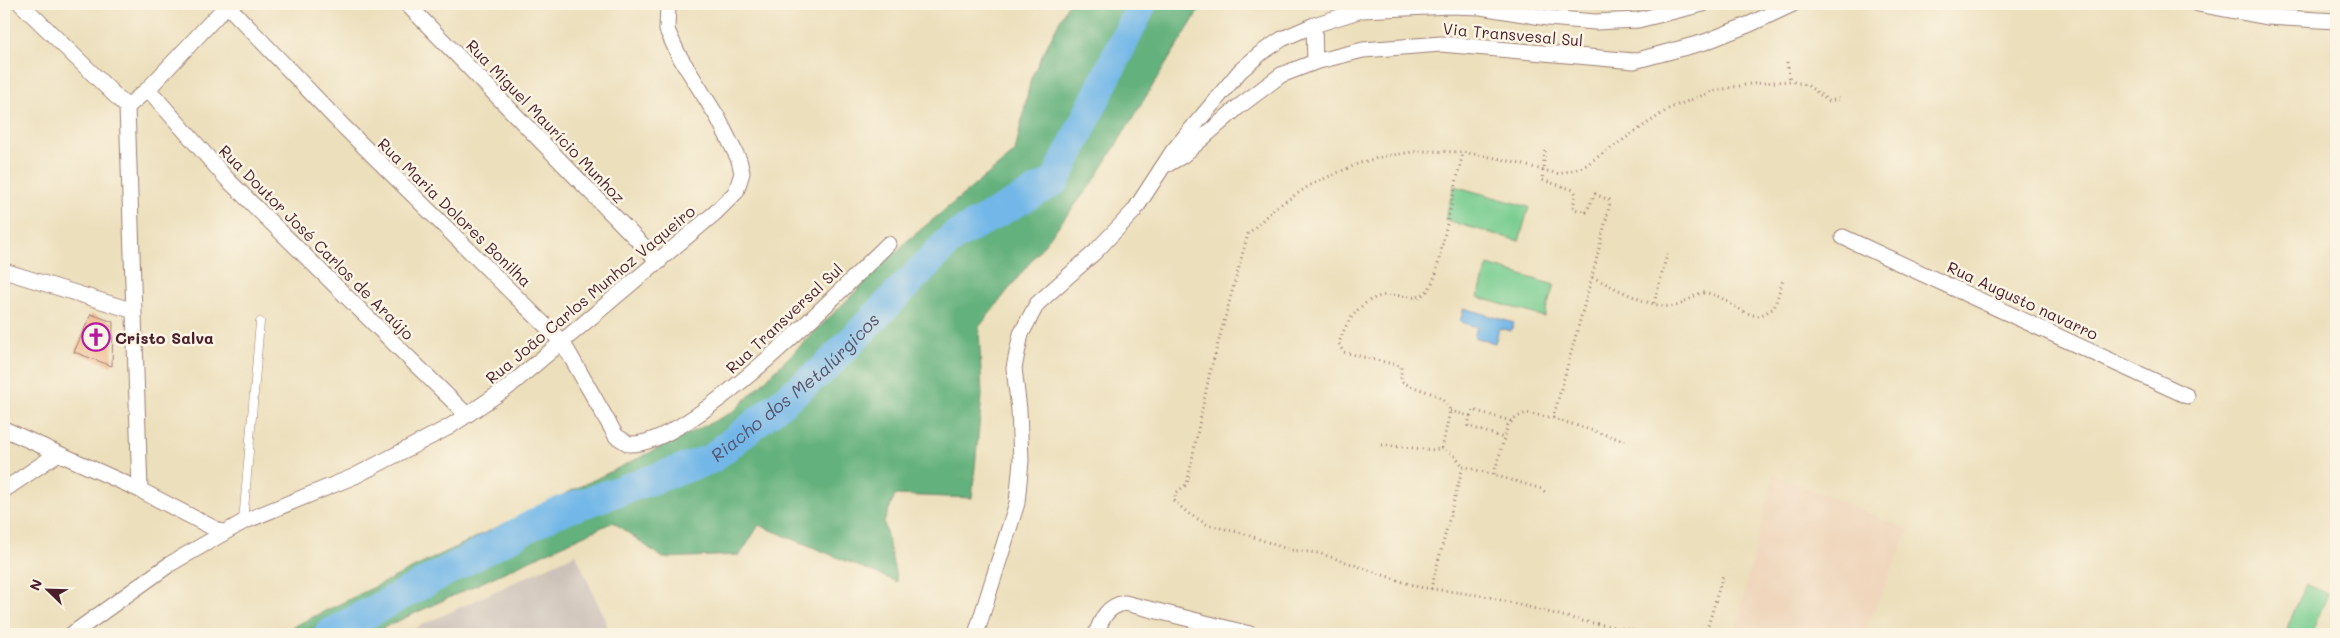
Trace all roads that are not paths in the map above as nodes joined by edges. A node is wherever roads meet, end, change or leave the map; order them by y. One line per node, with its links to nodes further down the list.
1 (21, 4): 12 (street)
2 (227, 4): 11 (street); 20 (street, Rua Maria Dolores Bonilha)
3 (407, 4): 16 (street, Rua Miguel Maurício Munhoz)
4 (668, 4): 16 (street, Rua João Carlos Munhoz Vaqueiro)
5 (1703, 4): 9 (street, Via Transvesal Sul)
6 (1793, 4): 10 (street, Via Transvesal Sul)
7 (2198, 4): 8 (street)
8 (2336, 21)
9 (1314, 25): 10 (street); 13 (street, Via Transvesal Sul)
10 (1316, 62): 13 (street, Via Transvesal Sul)
11 (148, 89): 12 (street); 22 (street, Rua Doutor José Carlos de Araújo)
12 (127, 107): 18 (street)
13 (1164, 166): 31 (street, Via Transvesal Sul)
14 (1843, 237): 21 (street, Rua Augusto navarro)
15 (888, 244): 24 (street, Rua Transversal Sul)
16 (659, 262): 20 (street, Rua João Carlos Munhoz Vaqueiro)
17 (4, 271): 18 (street)
18 (134, 310): 27 (street)
19 (260, 322): 28 (lane)
20 (563, 343): 22 (street, Rua João Carlos Munhoz Vaqueiro); 24 (street, Rua Maria Dolores Bonilha)
21 (2187, 396)
22 (467, 415): 28 (street, Rua João Carlos Munhoz Vaqueiro)
23 (4, 429): 25 (street)
24 (648, 443)
25 (57, 454): 26 (street); 27 (street)
26 (4, 490)
27 (140, 490): 29 (street)
28 (242, 522): 29 (street, Rua João Carlos Munhoz Vaqueiro)
29 (223, 533): 30 (street, Rua João Carlos Munhoz Vaqueiro)
30 (72, 634)
31 (976, 634)
32 (1096, 634): 33 (street)
33 (1250, 634)

